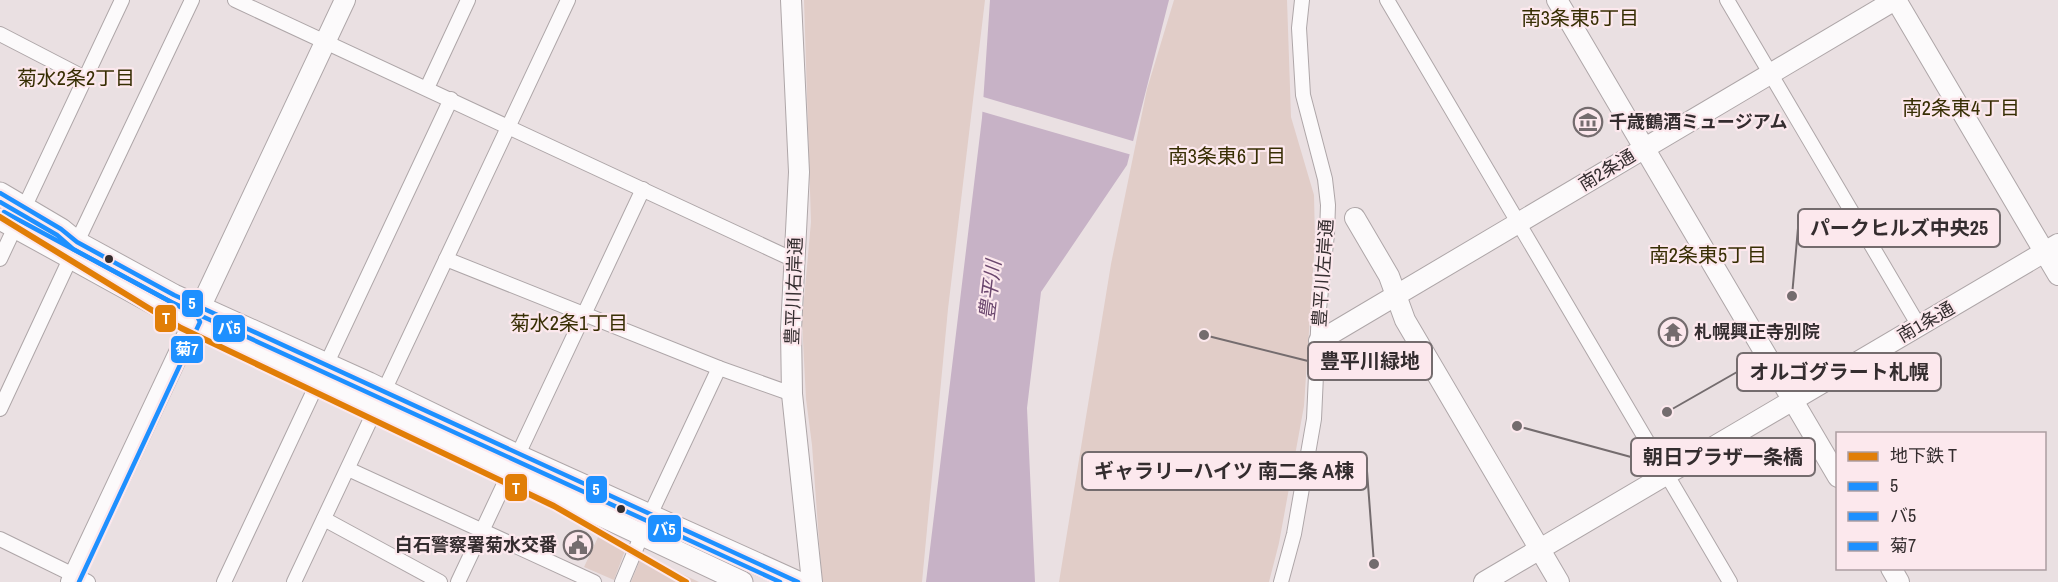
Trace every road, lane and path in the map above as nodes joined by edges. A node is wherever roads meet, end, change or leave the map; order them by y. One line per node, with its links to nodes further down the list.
1 (122, 0): 16 (street)
2 (192, 0): 28 (street)
3 (235, 0): 14 (street)
4 (345, 0): 14 (street)
5 (468, 0): 17 (street)
6 (568, 0): 19 (street)
7 (791, 0): 31 (street, 豊平川右岸通)
8 (1302, 0): 37 (street, 豊平川左岸通)
9 (1387, 0): 25 (street)
10 (1557, 0): 20 (street)
11 (1727, 0): 15 (street)
12 (1896, 0): 15 (street, 南2条通); 27 (street)
13 (0, 34): 16 (street)
14 (326, 40): 17 (street); 35 (street)
15 (1770, 74): 20 (street, 南2条通); 36 (street)
16 (85, 78): 23 (street)
17 (427, 88): 18 (street)
18 (451, 99): 19 (street); 39 (street)
19 (508, 126): 21 (street); 30 (street)
20 (1645, 148): 25 (street, 南2条通); 42 (street)
21 (643, 189): 31 (street); 34 (street)
22 (0, 193): 23 (main road)
23 (25, 207): 26 (street); 28 (main road)
24 (1355, 218): 33 (street)
25 (1518, 222): 33 (street, 南2条通); 46 (street)
26 (7, 223): 28 (main road); 29 (street)
27 (2051, 248): 32 (street); 36 (street, 南1条通)
28 (74, 250): 35 (main road); 43 (street)
29 (0, 259)
30 (446, 259): 34 (street); 41 (street)
31 (794, 260): 40 (street, 豊平川右岸通)
32 (2058, 275)
33 (1396, 295): 37 (street, 南2条通); 52 (street)
34 (585, 314): 38 (street); 44 (street)
35 (197, 315): 39 (main road); 53 (street)
36 (1919, 327): 42 (street, 南1条通)
37 (1319, 340): 63 (street, 豊平川左岸通)
38 (719, 368): 40 (street); 49 (street)
39 (322, 373): 41 (main road); 54 (street)
40 (792, 394): 62 (street, 豊平川右岸通)
41 (380, 400): 44 (main road); 45 (street)
42 (1792, 400): 46 (street, 南1条通); 47 (street)
43 (0, 409)
44 (513, 464): 49 (main road); 50 (street)
45 (348, 469): 48 (street); 50 (street)
46 (1666, 474): 52 (street, 南1条通); 66 (street)
47 (1836, 474)
48 (324, 519): 55 (street); 56 (street)
49 (646, 525): 59 (street); 60 (main road); 61 (main road)
50 (482, 530): 57 (street); 58 (street)
51 (0, 539): 53 (street)
52 (1540, 549): 64 (street, 南1条通); 65 (street)
53 (78, 580)
54 (224, 582)
55 (294, 582)
56 (440, 582)
57 (458, 582)
58 (594, 582)
59 (622, 582)
60 (742, 582)
61 (798, 582)
62 (812, 582)
63 (1281, 582)
64 (1484, 582)
65 (1559, 582)
66 (1730, 582)

